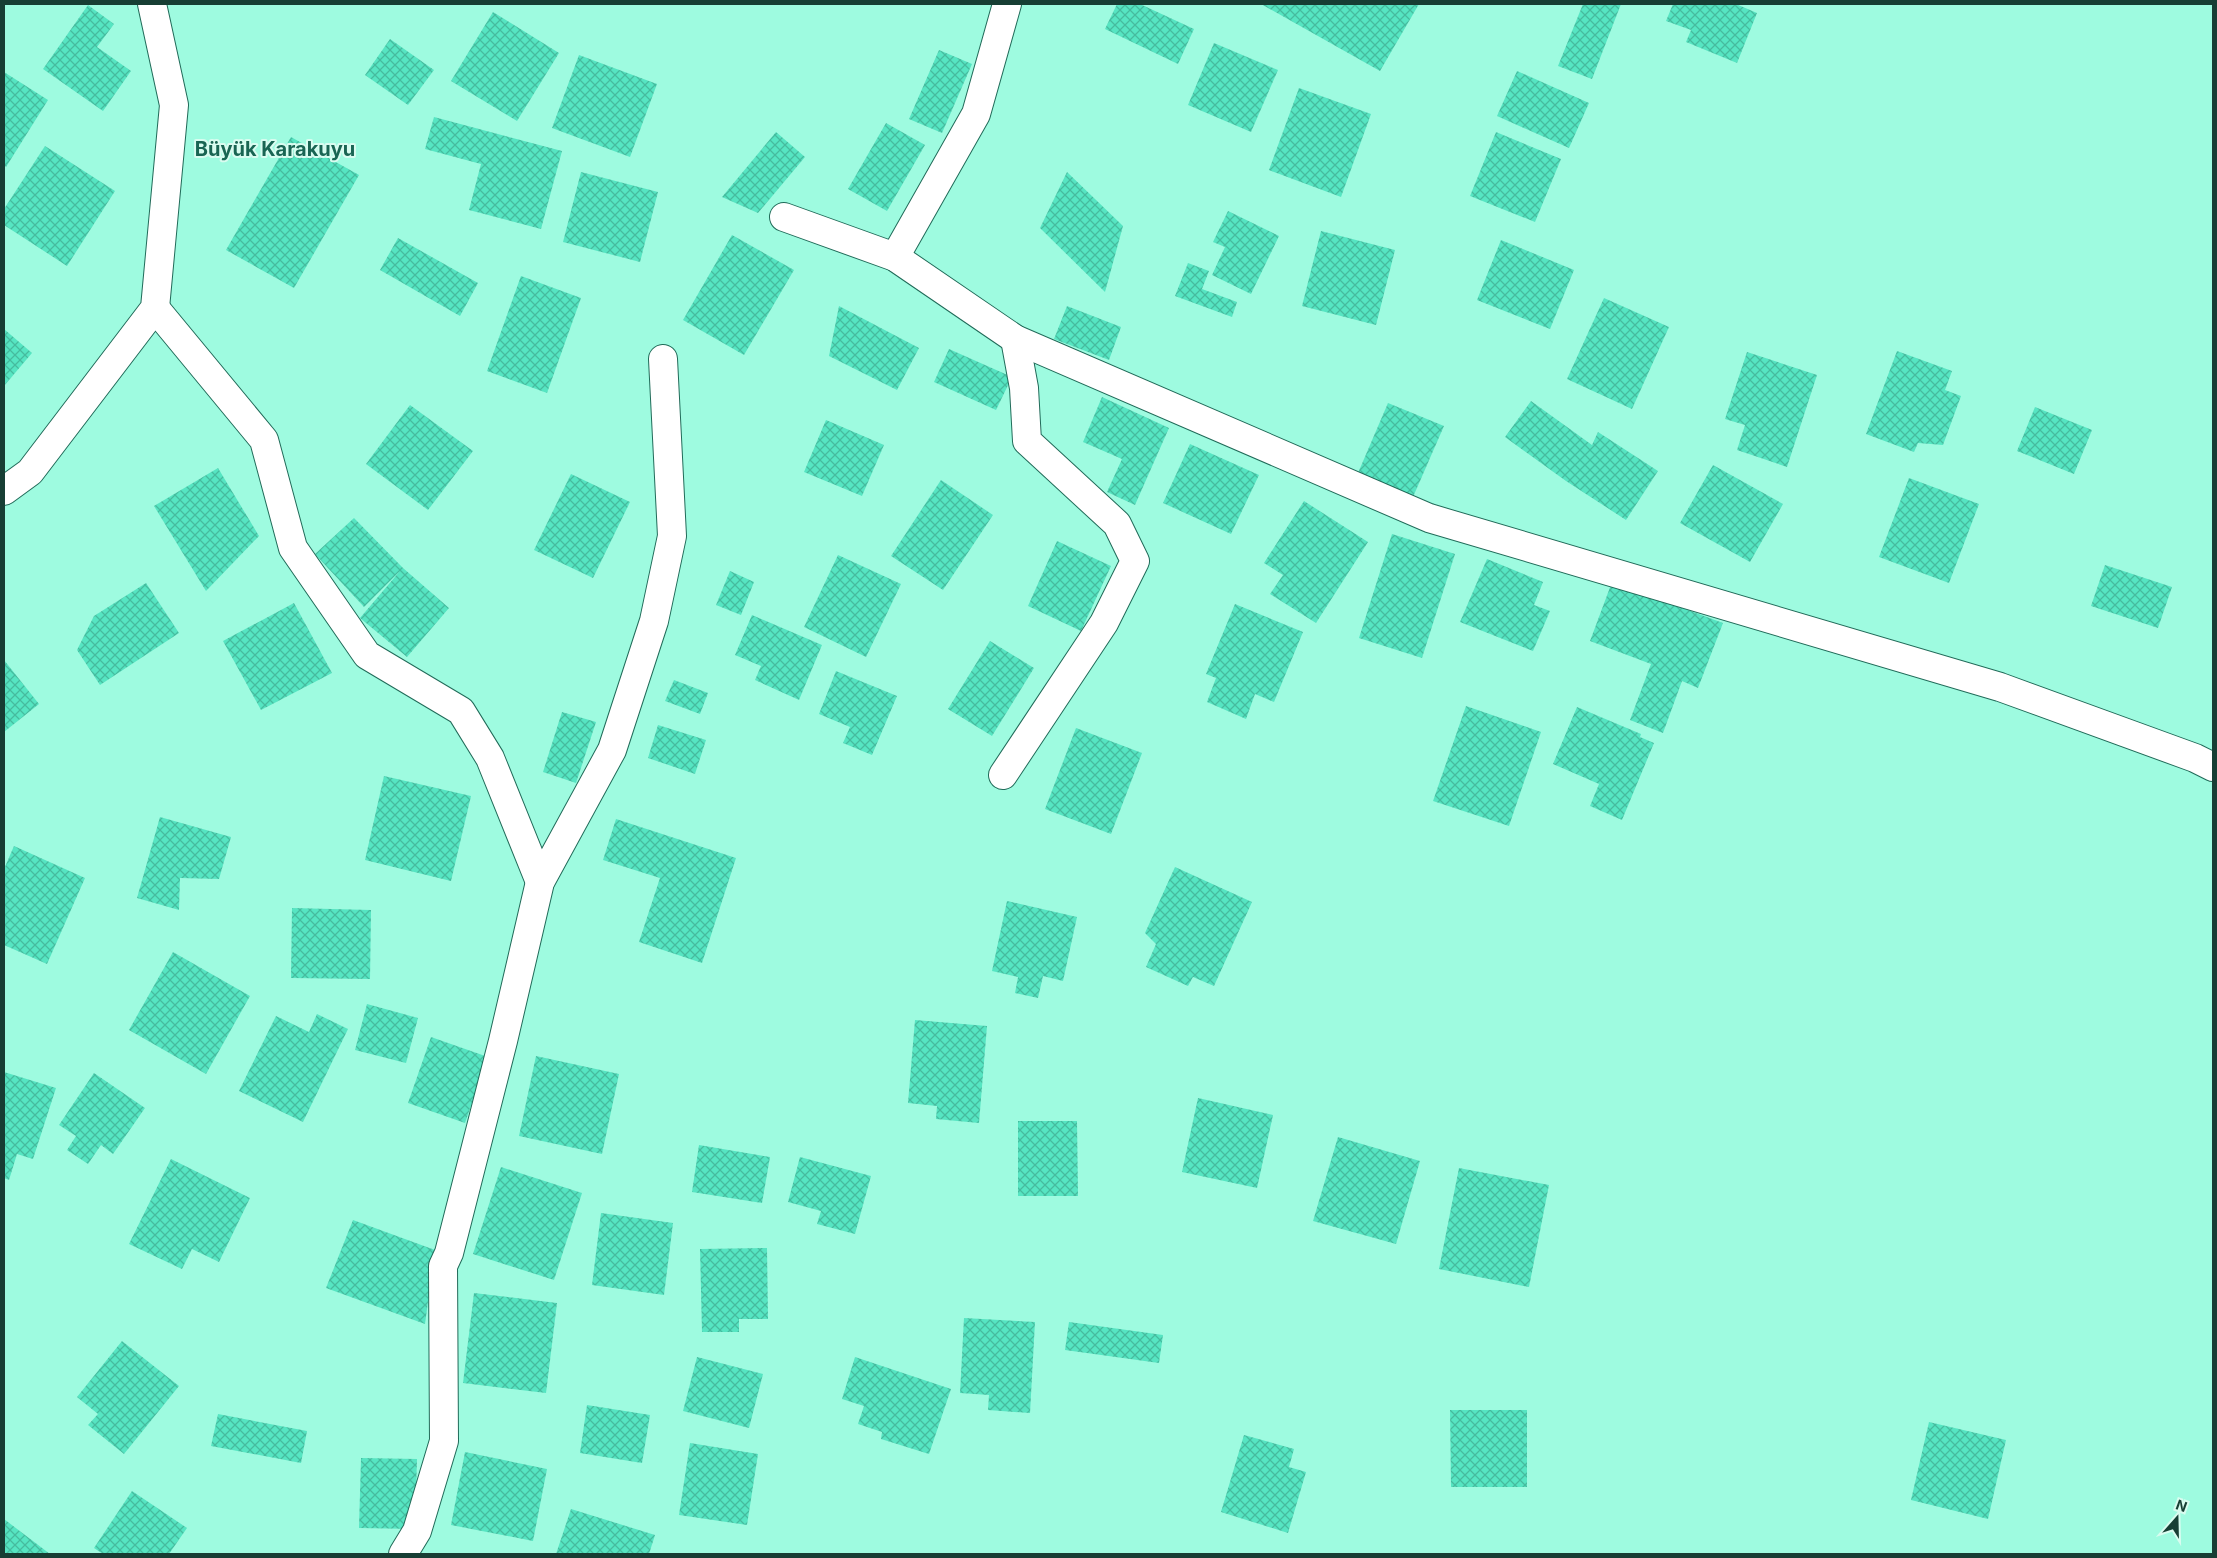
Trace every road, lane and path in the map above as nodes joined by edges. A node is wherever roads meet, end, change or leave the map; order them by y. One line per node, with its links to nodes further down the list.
1 (152, 4): 5 (street)
2 (1007, 4): 4 (street)
3 (784, 217): 4 (street)
4 (894, 257): 6 (street)
5 (155, 308): 8 (street); 11 (street)
6 (1015, 339): 9 (street); 10 (street)
7 (663, 360): 11 (street)
8 (4, 490)
9 (2213, 767)
10 (1002, 775)
11 (540, 882): 12 (street)
12 (403, 1554)

